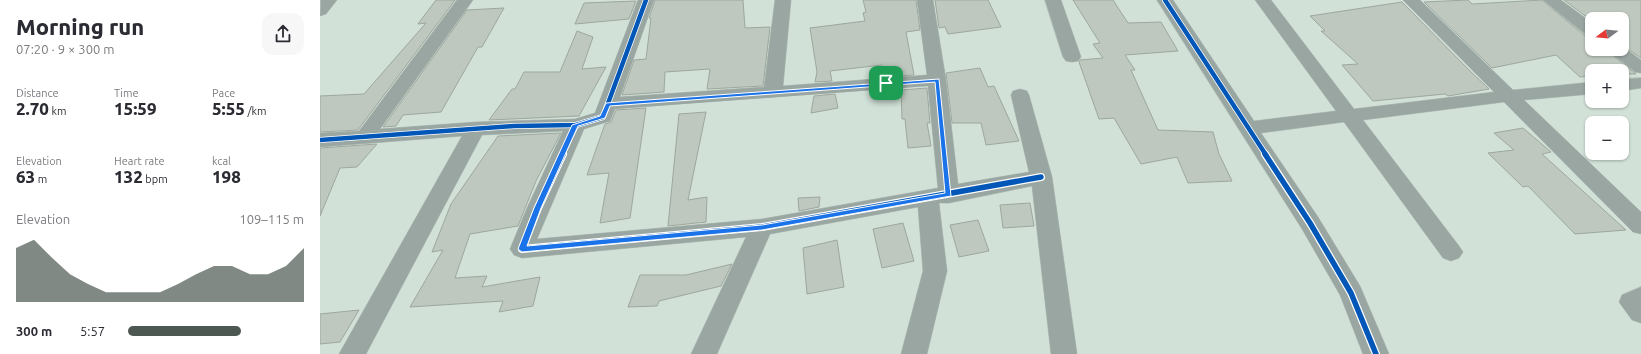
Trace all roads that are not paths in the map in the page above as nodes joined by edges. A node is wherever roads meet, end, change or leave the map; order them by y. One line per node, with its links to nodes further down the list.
1 (329, 0): 11 (street)
2 (466, 0): 28 (street)
3 (646, 0): 23 (street)
4 (783, 0): 20 (street)
5 (925, 0): 16 (street)
6 (1053, 0): 14 (street)
7 (1165, 0): 27 (street)
8 (1263, 0): 24 (street)
9 (1411, 0): 22 (street)
10 (1551, 0): 12 (street)
11 (320, 11)
12 (1585, 26)
13 (1625, 56): 15 (street)
14 (1072, 57)
15 (1641, 68)
16 (937, 80): 20 (street); 31 (street)
17 (1641, 83): 18 (street)
18 (1629, 84)
19 (1585, 89): 22 (street)
20 (773, 92): 23 (street)
21 (1020, 95): 30 (street)
22 (1508, 96): 24 (street); 32 (street)
23 (608, 104): 25 (street)
24 (1350, 115): 27 (street); 34 (street)
25 (576, 125): 26 (street); 33 (street)
26 (476, 128): 28 (street); 37 (street)
27 (1248, 128): 41 (street)
28 (365, 136): 29 (street)
29 (320, 140)
30 (1041, 177): 31 (street); 40 (street)
31 (938, 196): 33 (street); 39 (street)
32 (1641, 226)
33 (762, 227): 38 (street)
34 (1452, 252)
35 (1641, 297): 36 (street)
36 (1641, 313)
37 (352, 354)
38 (704, 354)
39 (914, 354)
40 (1064, 354)
41 (1376, 354)

